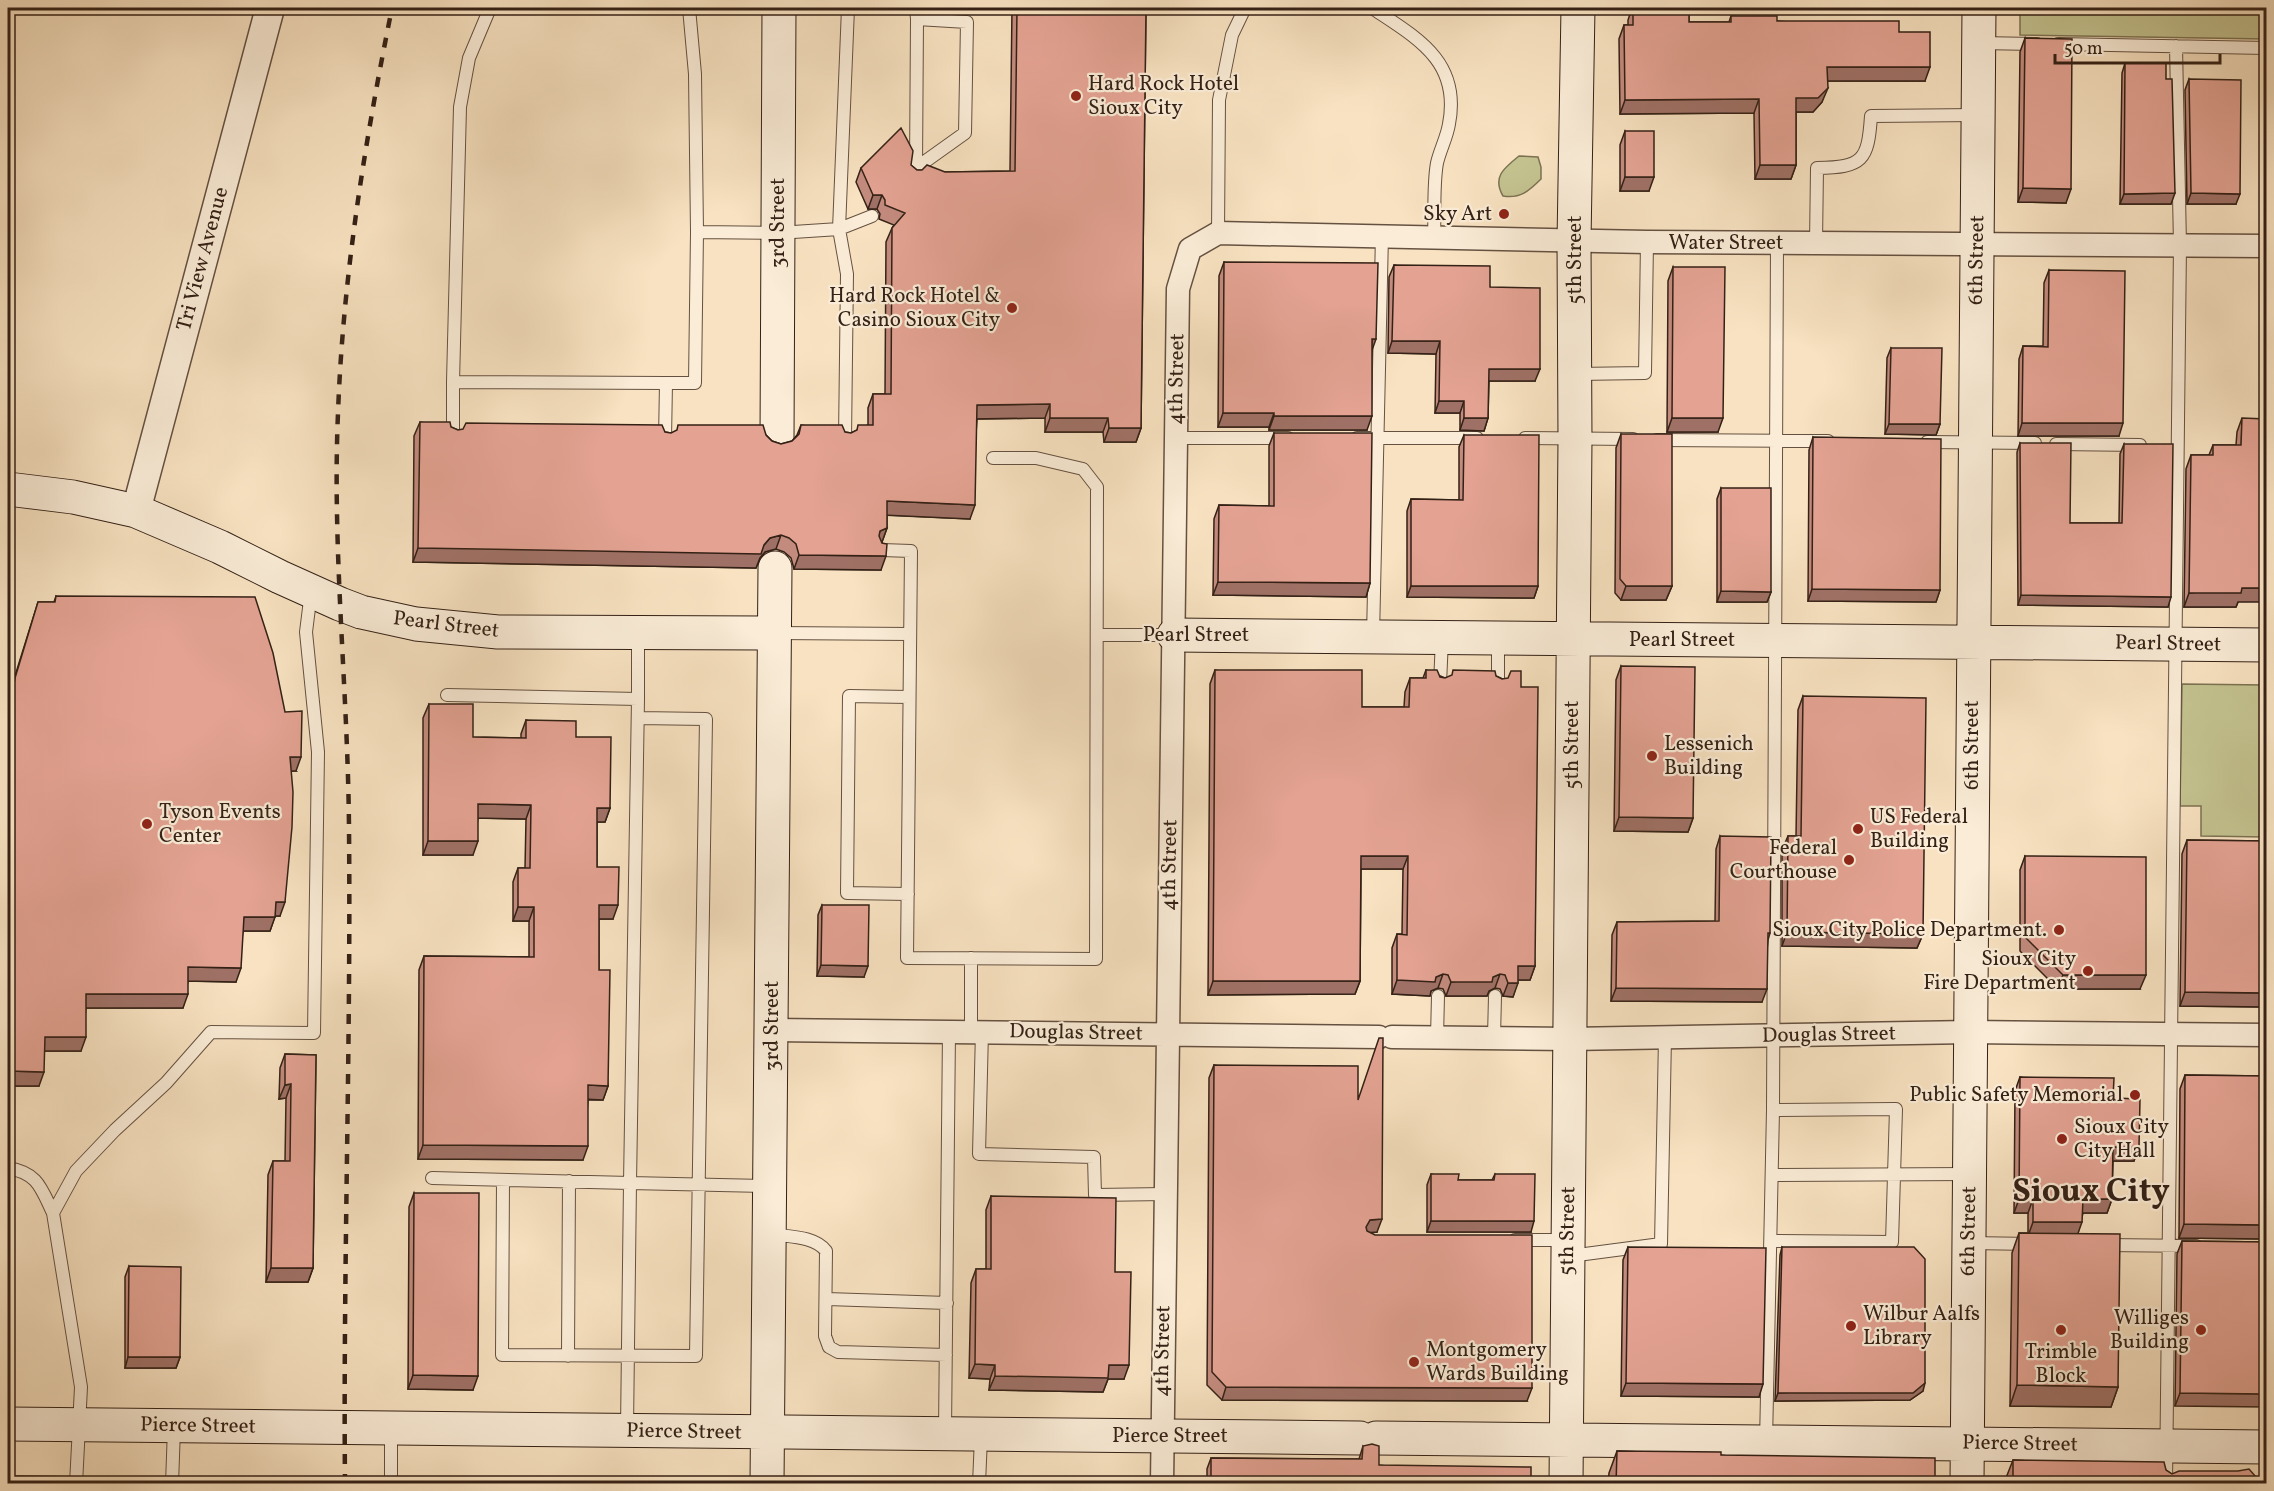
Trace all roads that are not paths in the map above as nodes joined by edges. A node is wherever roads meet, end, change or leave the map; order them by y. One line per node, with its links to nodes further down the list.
1 (270, 8): 50 (street, Tri View Avenue)
2 (490, 8): 30 (lane)
3 (689, 8): 17 (lane)
4 (779, 8): 18 (main road, 3rd Street)
5 (848, 8): 16 (lane)
6 (1245, 8): 19 (lane)
7 (1372, 8): 21 (lane)
8 (1578, 8): 22 (main road, 5th Street)
9 (1979, 8): 11 (main road, 6th Street)
10 (917, 13): 10 (lane)
11 (1979, 43): 12 (lane); 14 (main road, 6th Street)
12 (2176, 46): 13 (lane); 27 (lane)
13 (2266, 48)
14 (1979, 116): 25 (lane); 26 (main road, 6th Street)
15 (872, 216): 16 (lane)
16 (839, 228): 18 (lane); 41 (lane)
17 (697, 232): 18 (lane); 31 (lane)
18 (778, 233): 40 (main road, 3rd Street)
19 (1218, 233): 20 (street, Water Street); 33 (street, 4th Street)
20 (1382, 235): 21 (street, Water Street); 36 (lane)
21 (1434, 237): 22 (street, Water Street)
22 (1574, 241): 23 (street, Water Street); 29 (main road, 5th Street)
23 (1647, 242): 24 (street, Water Street); 29 (lane)
24 (1777, 243): 25 (street, Water Street); 43 (lane)
25 (1816, 243): 26 (street, Water Street)
26 (1978, 244): 27 (street, Water Street); 46 (main road, 6th Street)
27 (2180, 245): 28 (street, Water Street); 47 (lane)
28 (2266, 246)
29 (1575, 374): 42 (main road, 5th Street)
30 (453, 382): 31 (lane); 32 (lane)
31 (666, 383): 39 (lane)
32 (453, 436)
33 (1177, 438): 34 (lane); 58 (street, 4th Street)
34 (1295, 438)
35 (1343, 438): 36 (lane)
36 (1378, 438): 37 (lane); 59 (lane)
37 (1494, 438)
38 (1517, 438): 42 (lane)
39 (665, 439)
40 (777, 439)
41 (845, 439)
42 (1575, 439): 43 (lane); 62 (main road, 5th Street)
43 (1776, 441): 44 (lane); 63 (lane)
44 (1835, 441)
45 (1917, 442): 46 (lane)
46 (1976, 442): 47 (lane); 64 (main road, 6th Street)
47 (2166, 446): 65 (lane)
48 (993, 458): 57 (lane)
49 (8, 489): 50 (main road, Pearl Street)
50 (136, 511): 53 (main road, Pearl Street)
51 (882, 550): 56 (lane)
52 (775, 568): 55 (main road, 3rd Street)
53 (311, 591): 54 (main road, Pearl Street); 100 (lane)
54 (638, 633): 55 (main road, Pearl Street); 71 (lane)
55 (775, 633): 56 (lane, Pearl Street); 77 (main road, 3rd Street)
56 (910, 634): 70 (lane)
57 (1097, 635): 58 (lane, Pearl Street); 74 (lane)
58 (1174, 635): 59 (main road, Pearl Street); 81 (street, 4th Street)
59 (1373, 637): 60 (main road, Pearl Street)
60 (1442, 638): 61 (main road, Pearl Street); 67 (lane)
61 (1498, 638): 62 (main road, Pearl Street); 68 (lane)
62 (1573, 639): 63 (main road, Pearl Street); 87 (main road, 5th Street)
63 (1775, 640): 64 (main road, Pearl Street); 82 (lane)
64 (1973, 643): 65 (main road, Pearl Street); 79 (main road, 6th Street)
65 (2175, 644): 66 (main road, Pearl Street); 80 (lane)
66 (2266, 645)
67 (1440, 684)
68 (1498, 685)
69 (447, 695): 71 (lane)
70 (909, 697): 73 (lane); 73 (lane)
71 (638, 699): 72 (lane)
72 (638, 718): 96 (lane); 97 (lane)
73 (908, 894): 74 (lane)
74 (971, 958): 78 (lane)
75 (1438, 996): 84 (lane)
76 (1495, 996): 85 (lane)
77 (772, 1030): 78 (street, Douglas Street); 98 (main road, 3rd Street)
78 (968, 1031): 81 (street, Douglas Street); 99 (lane); 111 (lane)
79 (1970, 1032): 80 (street, Douglas Street); 82 (street, Douglas Street); 91 (main road, 6th Street)
80 (2170, 1034): 83 (street, Douglas Street); 107 (lane)
81 (1167, 1035): 84 (street, Douglas Street); 99 (street, 4th Street)
82 (1773, 1035): 86 (street, Douglas Street); 88 (lane)
83 (2266, 1035)
84 (1437, 1037): 85 (street, Douglas Street)
85 (1494, 1037): 87 (street, Douglas Street)
86 (1665, 1037): 87 (street, Douglas Street); 109 (lane)
87 (1570, 1039): 109 (main road, 5th Street)
88 (1773, 1110): 90 (lane); 92 (lane)
89 (8, 1168): 100 (lane)
90 (1772, 1174): 92 (lane); 103 (lane)
91 (1969, 1174): 92 (lane); 104 (main road, 6th Street)
92 (1894, 1175): 103 (lane)
93 (432, 1178): 94 (lane)
94 (503, 1180): 95 (lane); 113 (lane)
95 (569, 1181): 96 (lane); 113 (lane)
96 (630, 1183): 97 (lane); 114 (lane)
97 (698, 1184): 98 (lane); 114 (lane)
98 (770, 1186): 101 (main road, 3rd Street)
99 (1165, 1194): 123 (street, 4th Street)
100 (53, 1213): 116 (lane)
101 (770, 1234): 110 (lane); 120 (main road, 3rd Street)
102 (1499, 1240): 109 (lane)
103 (1771, 1241): 125 (lane)
104 (1969, 1243): 105 (lane); 126 (main road, 6th Street)
105 (2042, 1244)
106 (2088, 1245): 107 (lane)
107 (2169, 1246): 108 (lane); 127 (lane)
108 (2212, 1246)
109 (1568, 1248): 124 (main road, 5th Street)
110 (826, 1299): 111 (lane); 112 (lane)
111 (946, 1303): 112 (lane)
112 (946, 1355): 121 (lane)
113 (568, 1356): 114 (lane)
114 (628, 1357): 119 (lane)
115 (8, 1424): 116 (main road, Pierce Street)
116 (79, 1425): 117 (main road, Pierce Street); 130 (lane)
117 (174, 1425): 118 (main road, Pierce Street); 131 (lane)
118 (391, 1429): 119 (main road, Pierce Street); 132 (lane)
119 (627, 1432): 120 (main road, Pierce Street)
120 (768, 1433): 121 (main road, Pierce Street); 133 (main road, 3rd Street)
121 (945, 1434): 122 (main road, Pierce Street)
122 (981, 1435): 123 (main road, Pierce Street); 134 (lane)
123 (1162, 1436): 124 (main road, Pierce Street); 135 (street, 4th Street)
124 (1566, 1440): 125 (main road, Pierce Street); 136 (main road, 5th Street)
125 (1768, 1442): 126 (main road, Pierce Street)
126 (1967, 1443): 127 (main road, Pierce Street); 137 (main road, 6th Street)
127 (2166, 1445): 128 (main road, Pierce Street); 138 (lane)
128 (2266, 1447)
129 (8, 1482): 130 (lane)
130 (76, 1483)
131 (172, 1484)
132 (391, 1484)
133 (767, 1484)
134 (979, 1484)
135 (1162, 1484)
136 (1566, 1484)
137 (1967, 1484)
138 (2166, 1484)

